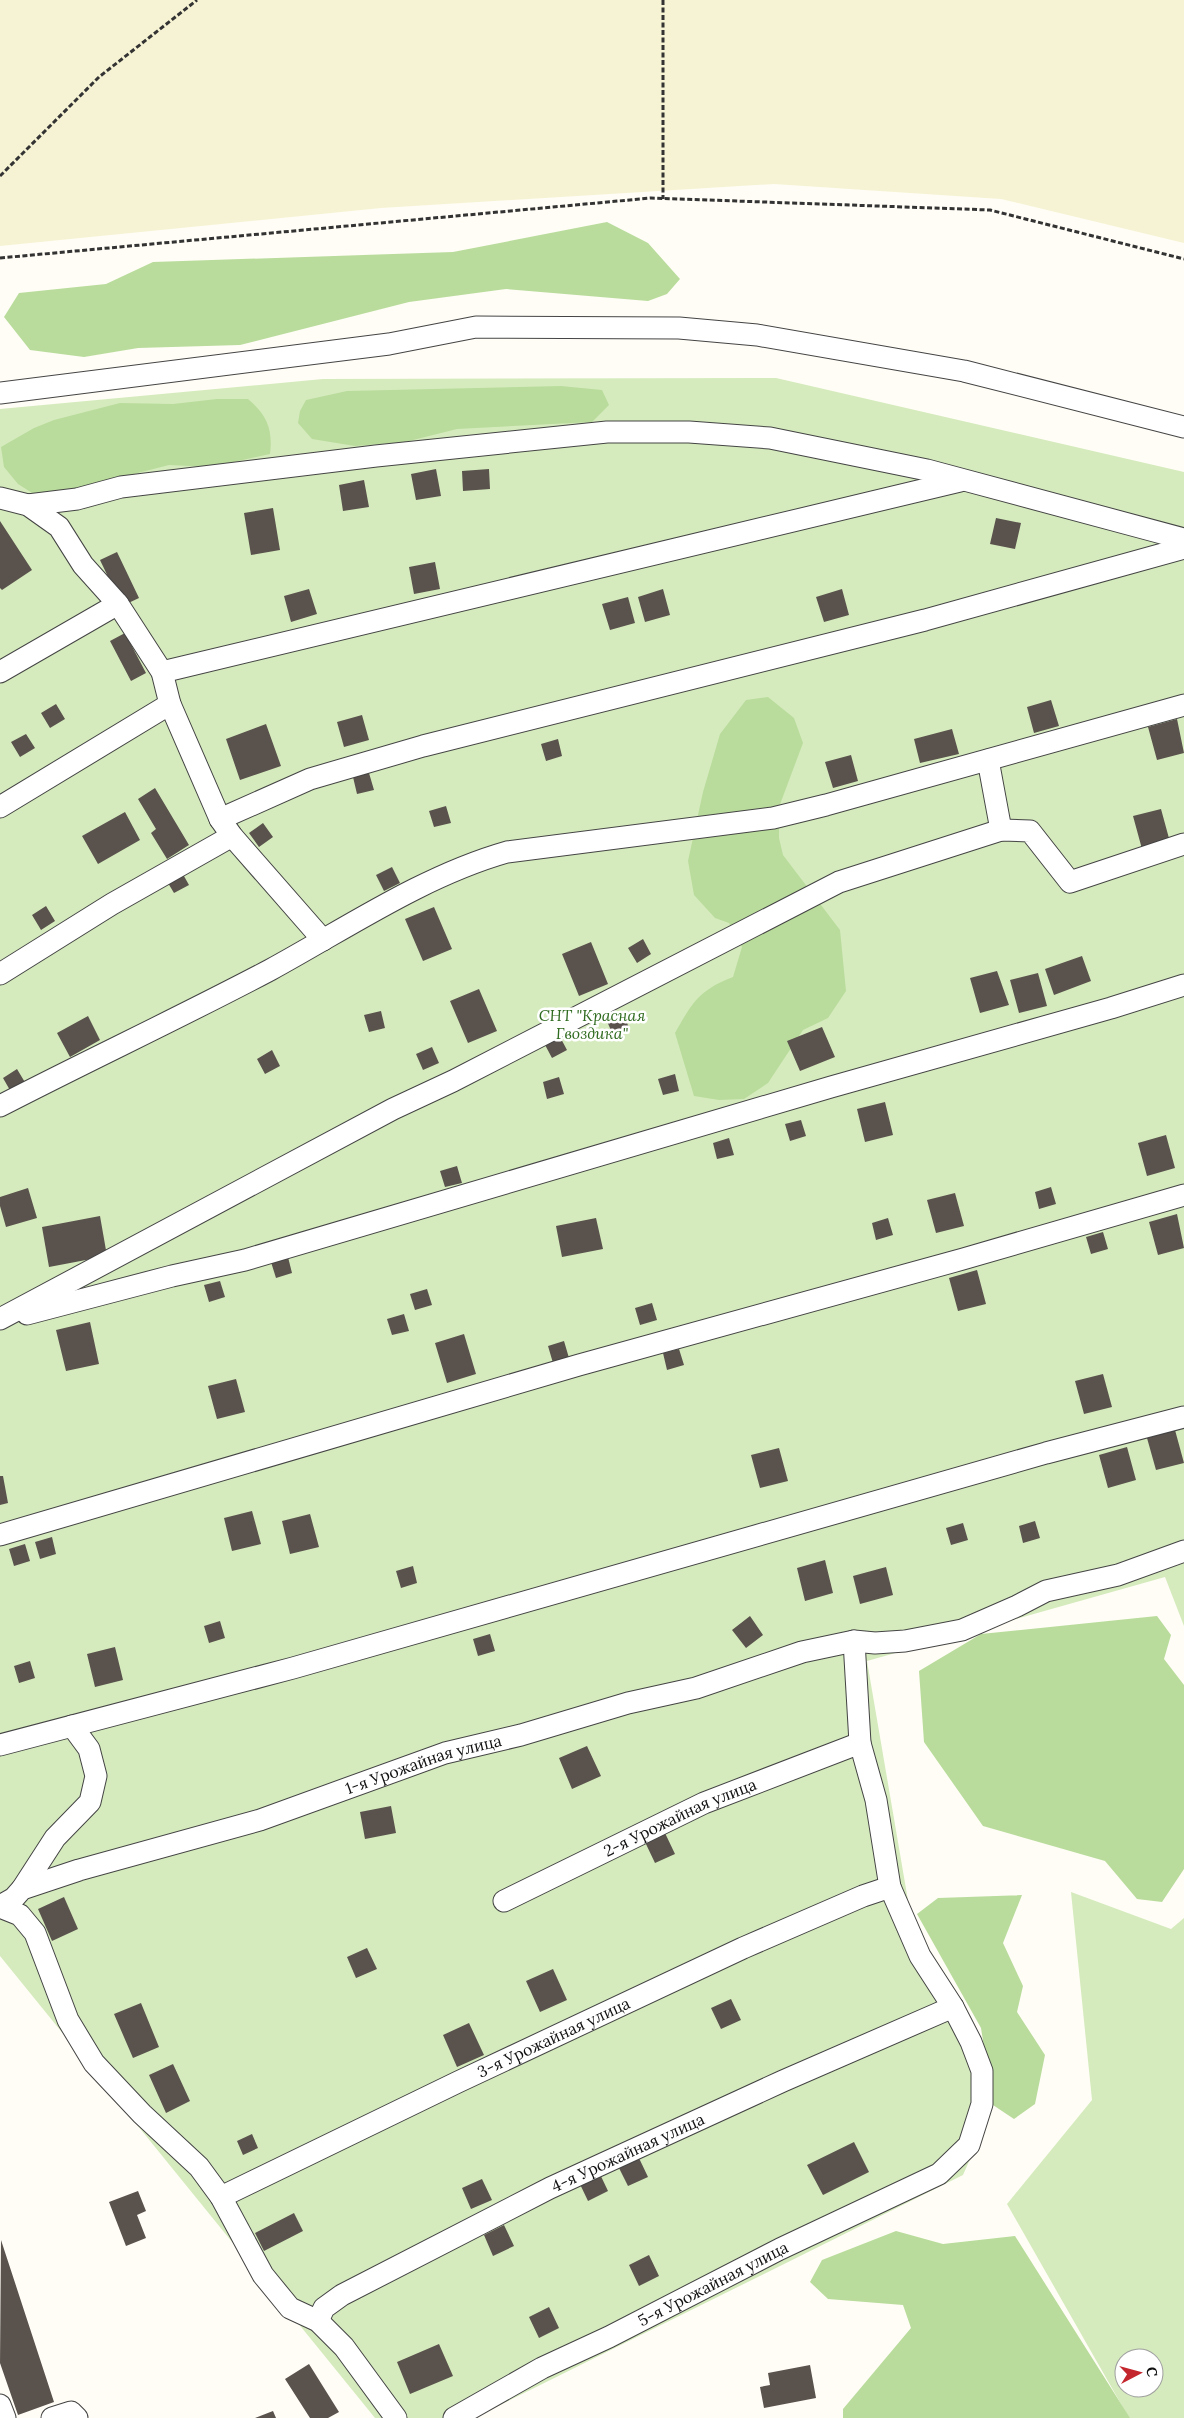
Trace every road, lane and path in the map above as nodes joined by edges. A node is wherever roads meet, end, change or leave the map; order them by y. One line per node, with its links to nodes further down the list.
1 (197, 0): 3 (path)
2 (663, 0): 4 (path)
3 (0, 176)
4 (663, 199): 5 (path); 6 (path)
5 (0, 258)
6 (1184, 259)
7 (0, 393): 8 (street)
8 (1184, 427)
9 (962, 480): 11 (street); 12 (street); 16 (street)
10 (0, 498): 11 (street)
11 (28, 505): 14 (street)
12 (1184, 539)
13 (1184, 548): 21 (street)
14 (118, 604): 15 (street); 16 (street)
15 (0, 672)
16 (162, 672): 17 (street)
17 (170, 704): 20 (street); 21 (street)
18 (1184, 705): 19 (street)
19 (988, 760): 22 (street); 24 (street)
20 (0, 807)
21 (226, 828): 24 (street); 25 (street)
22 (1001, 830): 23 (street); 29 (street)
23 (1184, 844)
24 (323, 940): 27 (street)
25 (0, 974)
26 (1184, 985): 29 (street)
27 (0, 1106)
28 (1184, 1195): 31 (street)
29 (0, 1320)
30 (1184, 1417): 34 (street)
31 (0, 1534)
32 (1184, 1551): 33 (street, 1-я Урожайная улица)
33 (854, 1641): 35 (street); 38 (street, 1-я Урожайная улица)
34 (72, 1726): 36 (street); 38 (street)
35 (860, 1743): 37 (street); 39 (street, 2-я Урожайная улица)
36 (0, 1745)
37 (890, 1887): 41 (street); 42 (street, 3-я Урожайная улица)
38 (22, 1889): 40 (street, 1-я Урожайная улица)
39 (504, 1902)
40 (0, 1906): 42 (street)
41 (953, 2008): 43 (street, 4-я Урожайная улица); 45 (street, 5-я Урожайная улица)
42 (221, 2197): 43 (street)
43 (318, 2321): 49 (street)
44 (0, 2405): 46 (street)
45 (458, 2417)
46 (5, 2418)
47 (52, 2418): 48 (street)
48 (78, 2418)
49 (396, 2418)

